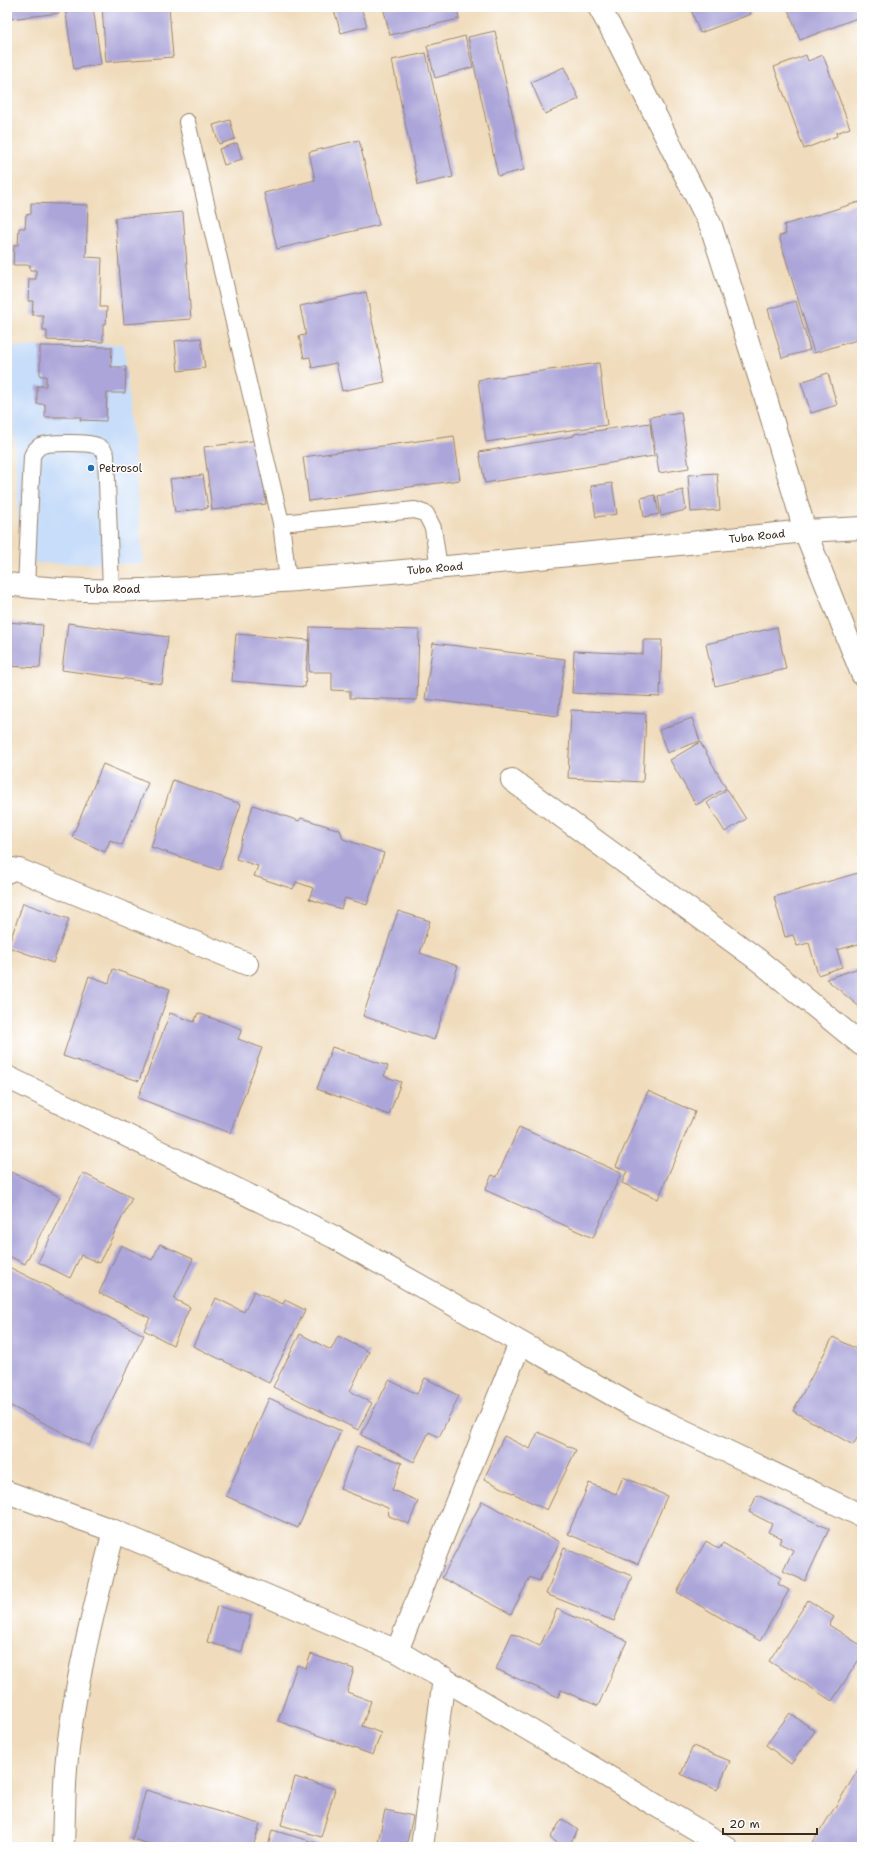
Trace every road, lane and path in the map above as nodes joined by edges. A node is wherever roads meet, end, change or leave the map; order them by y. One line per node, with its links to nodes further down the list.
1 (599, 7): 5 (street)
2 (187, 122): 3 (lane)
3 (281, 523): 6 (lane); 7 (lane)
4 (862, 528): 5 (street, Tuba Road)
5 (805, 531): 6 (street, Tuba Road); 10 (street)
6 (439, 568): 7 (street, Tuba Road)
7 (288, 580): 9 (street, Tuba Road)
8 (17, 585): 9 (street, Tuba Road); 9 (lane)
9 (110, 590)
10 (862, 674)
11 (512, 780): 14 (street)
12 (7, 872): 13 (street)
13 (247, 964)
14 (862, 1045)
15 (7, 1078): 16 (street)
16 (520, 1342): 18 (street); 20 (street)
17 (7, 1492): 19 (street)
18 (862, 1516)
19 (114, 1531): 20 (street); 22 (street)
20 (397, 1651): 21 (street)
21 (444, 1678): 23 (street); 24 (street)
22 (63, 1847)
23 (422, 1847)
24 (726, 1847)

